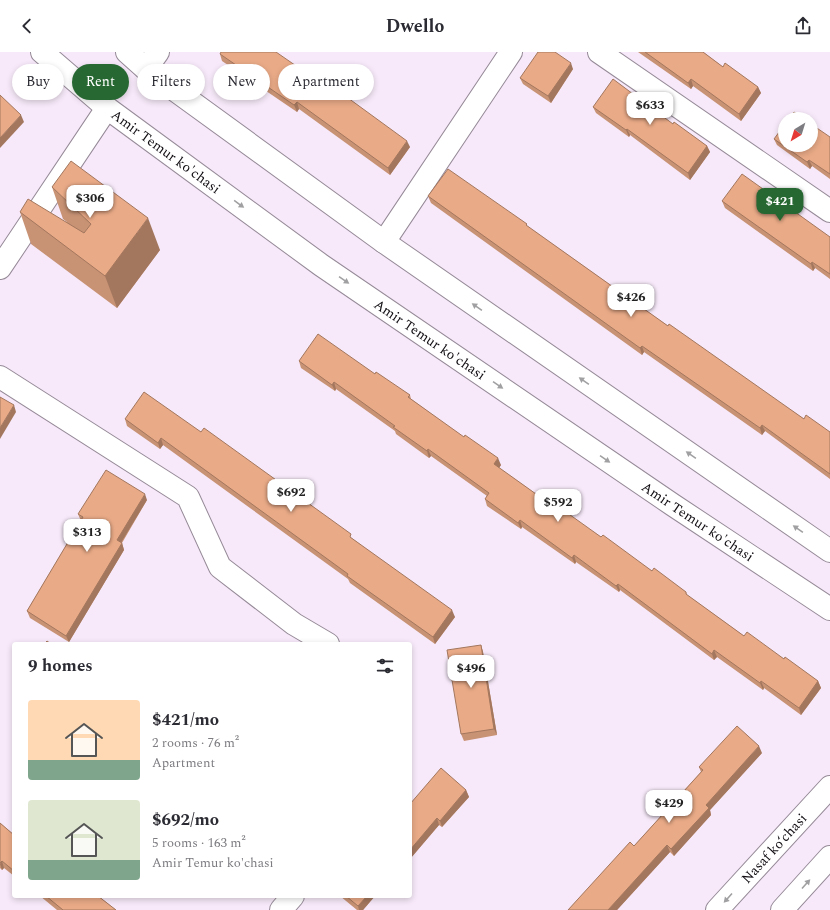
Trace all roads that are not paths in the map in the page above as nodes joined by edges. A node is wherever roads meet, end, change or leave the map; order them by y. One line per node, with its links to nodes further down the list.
1 (42, 52): 6 (main road, Amir Temur ko'chasi)
2 (127, 52): 5 (main road)
3 (511, 52): 8 (main road)
4 (599, 52): 7 (main road)
5 (152, 60): 8 (main road)
6 (107, 108): 9 (main road); 12 (main road, Amir Temur ko'chasi, one-way to 12)
7 (830, 211)
8 (384, 242): 11 (main road, one-way to 8)
9 (0, 268)
10 (0, 377): 13 (main road)
11 (830, 551)
12 (830, 609)
13 (325, 642)
14 (830, 786): 18 (main road, Nasaf ko‘chasi, one-way to 18)
15 (830, 857): 19 (main road, one-way to 15)
16 (290, 898): 17 (main road)
17 (281, 910)
18 (717, 910)
19 (782, 910)

